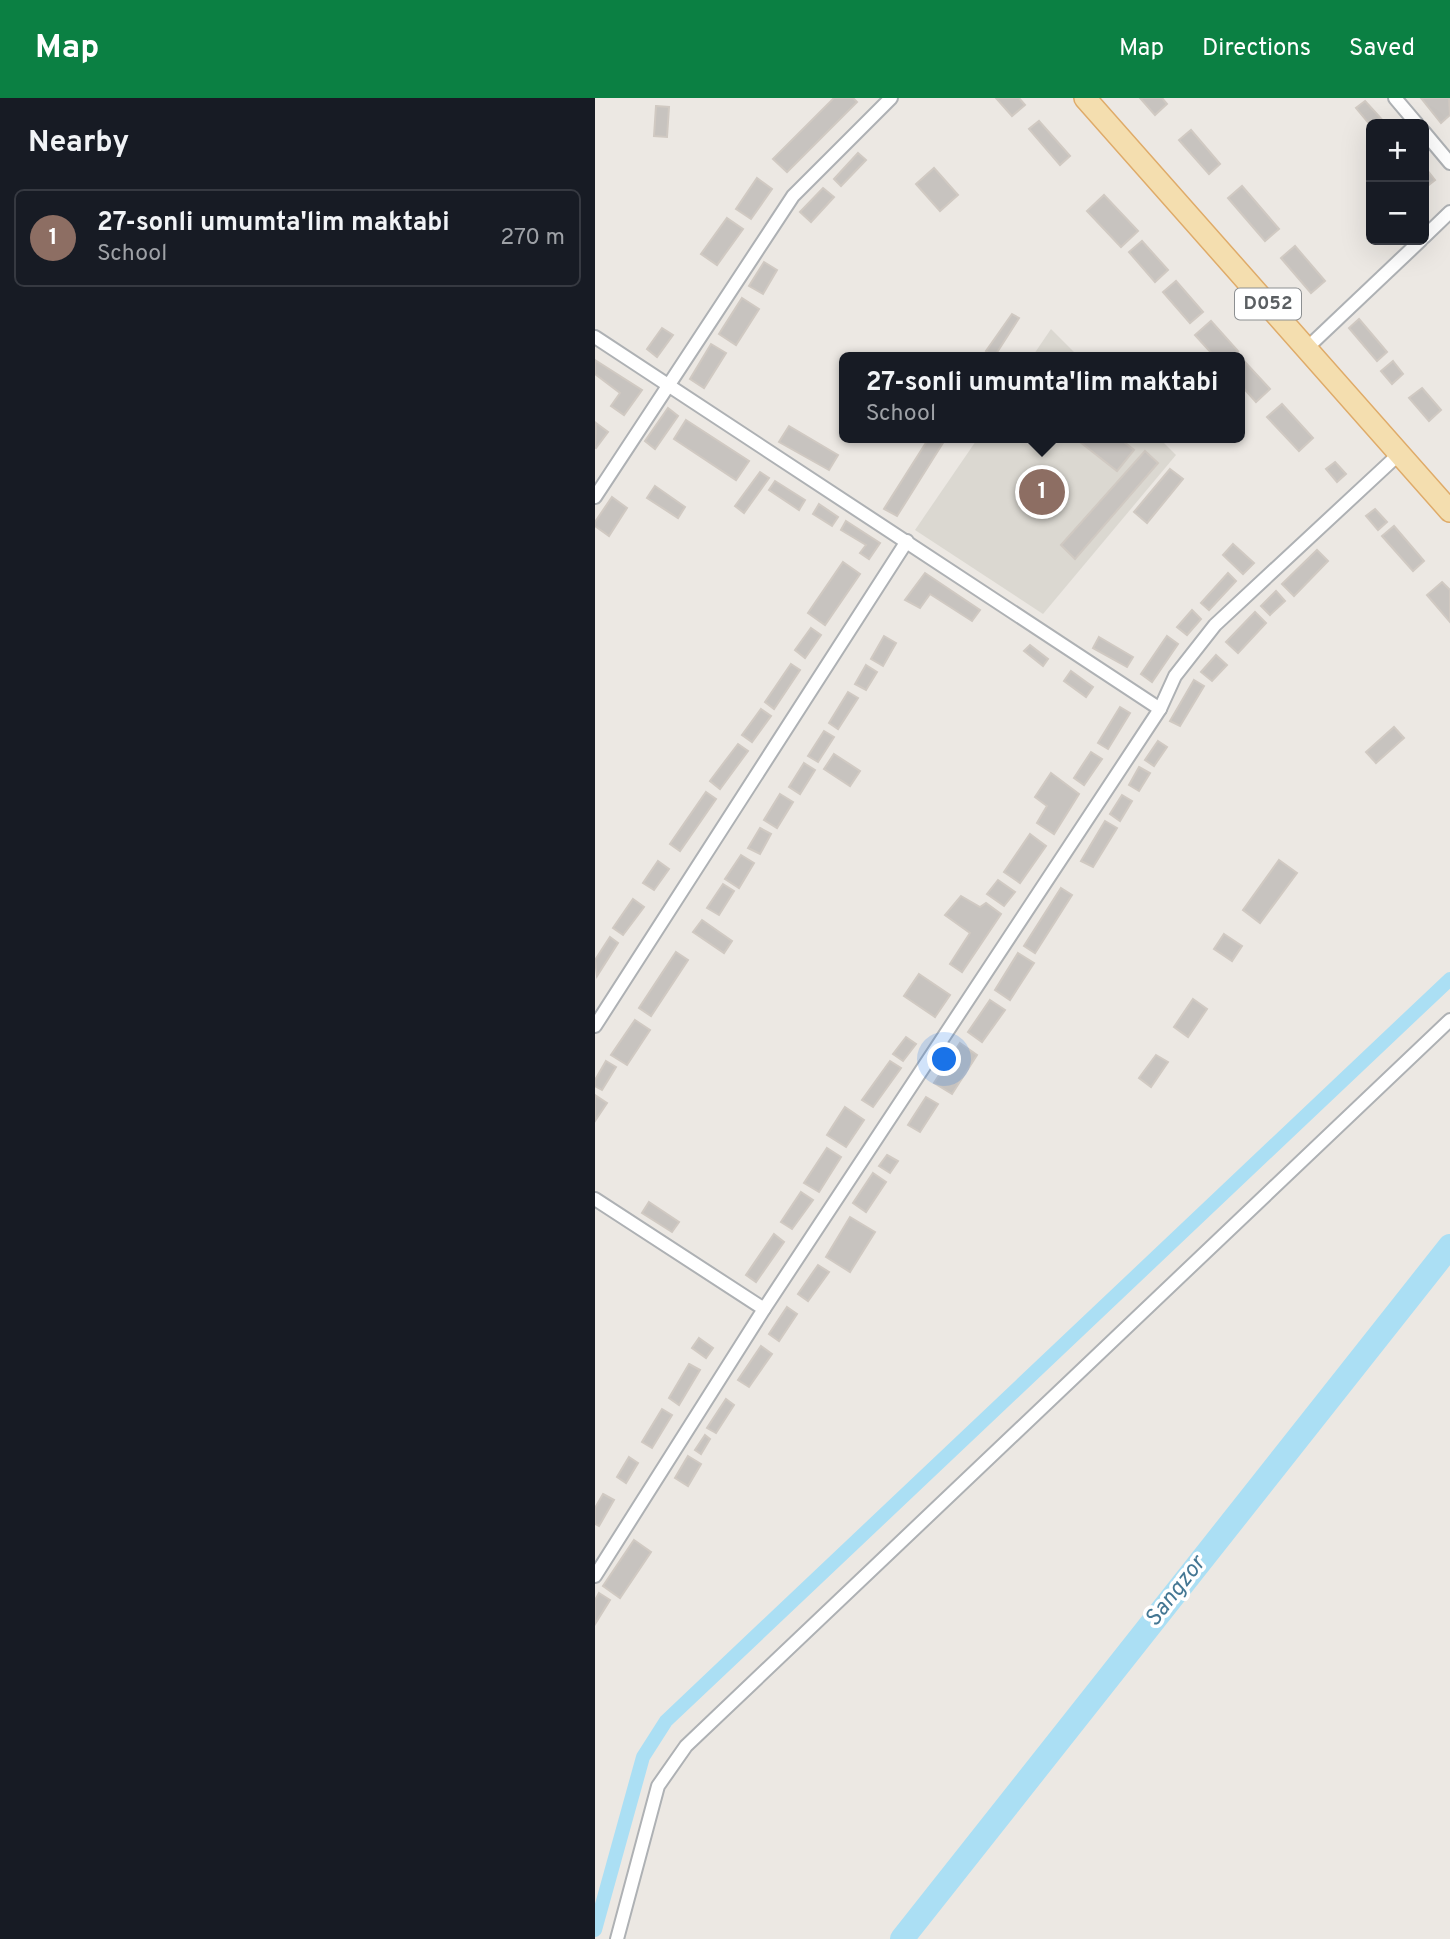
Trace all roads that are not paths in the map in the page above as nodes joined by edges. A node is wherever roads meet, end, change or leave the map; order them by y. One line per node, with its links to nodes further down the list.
1 (891, 98): 12 (street)
2 (1084, 98): 11 (main road, D052)
3 (1395, 98): 4 (street)
4 (1413, 119)
5 (1429, 138): 6 (street)
6 (1450, 163)
7 (1450, 212): 8 (street)
8 (1429, 232)
9 (1415, 245): 11 (street)
10 (595, 337): 12 (street)
11 (1307, 348): 13 (main road, D052)
12 (668, 386): 14 (street); 16 (street)
13 (1399, 454): 15 (main road, D052); 17 (street)
14 (595, 497)
15 (1450, 511)
16 (907, 541): 17 (street); 19 (street)
17 (1160, 709): 21 (street)
18 (1450, 1020): 23 (street)
19 (595, 1026)
20 (595, 1199): 21 (street)
21 (764, 1308): 22 (street)
22 (595, 1576)
23 (617, 1939)

